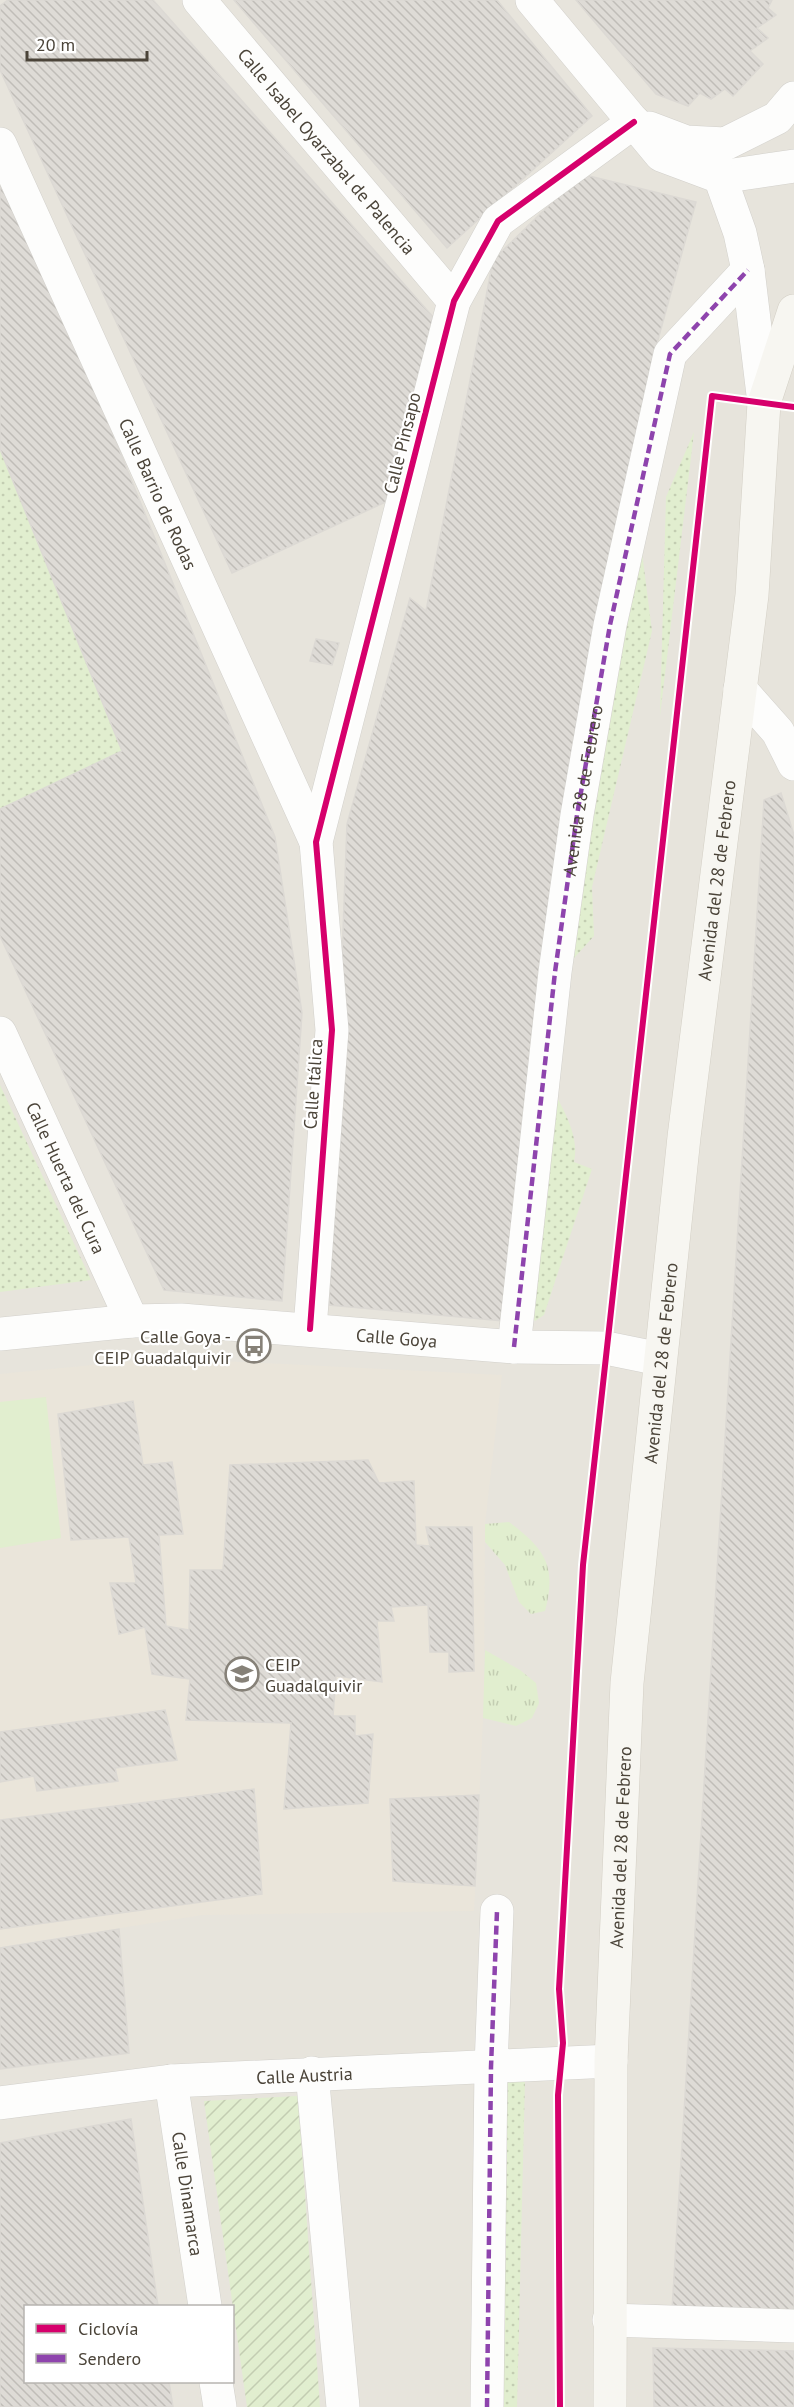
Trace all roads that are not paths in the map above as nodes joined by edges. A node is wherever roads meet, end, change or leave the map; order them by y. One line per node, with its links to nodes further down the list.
1 (199, 0): 9 (street, Calle Isabel Oyarzabal de Palencia)
2 (532, 0): 4 (street)
3 (794, 98): 4 (street)
4 (634, 122): 7 (street); 9 (street, Calle Pinsapo)
5 (0, 144): 15 (street, Calle Barrio de Rodas)
6 (794, 166): 7 (street)
7 (720, 177): 8 (street)
8 (748, 270): 11 (street); 20 (street, Avenida 28 de Febrero)
9 (454, 301): 15 (street, Calle Pinsapo)
10 (792, 319): 11 (main road, Avenida del 28 de Febrero)
11 (764, 403): 12 (main road, Avenida del 28 de Febrero)
12 (740, 689): 13 (street); 21 (main road, Avenida del 28 de Febrero)
13 (786, 731): 14 (street)
14 (794, 764)
15 (316, 842): 18 (street, Calle Itálica)
16 (0, 1033): 17 (street, Calle Huerta del Cura)
17 (132, 1321): 18 (street, Calle Goya); 19 (street, Calle Goya)
18 (310, 1329): 20 (street, Calle Goya)
19 (0, 1334)
20 (514, 1347): 21 (street, Calle Goya)
21 (660, 1359): 23 (main road, Avenida del 28 de Febrero)
22 (497, 1911): 24 (street)
23 (612, 2061): 24 (street, Calle Austria); 29 (main road, Avenida del 28 de Febrero)
24 (491, 2067): 25 (street, Calle Austria); 34 (street)
25 (312, 2073): 26 (street, Calle Austria); 33 (street)
26 (171, 2080): 27 (street, Calle Austria); 28 (street, Calle Dinamarca)
27 (0, 2103)
28 (205, 2305)
29 (609, 2320): 30 (street); 35 (main road, Avenida del 28 de Febrero)
30 (794, 2326)
31 (216, 2383): 32 (street)
32 (220, 2407)
33 (343, 2407)
34 (487, 2407)
35 (610, 2407)

